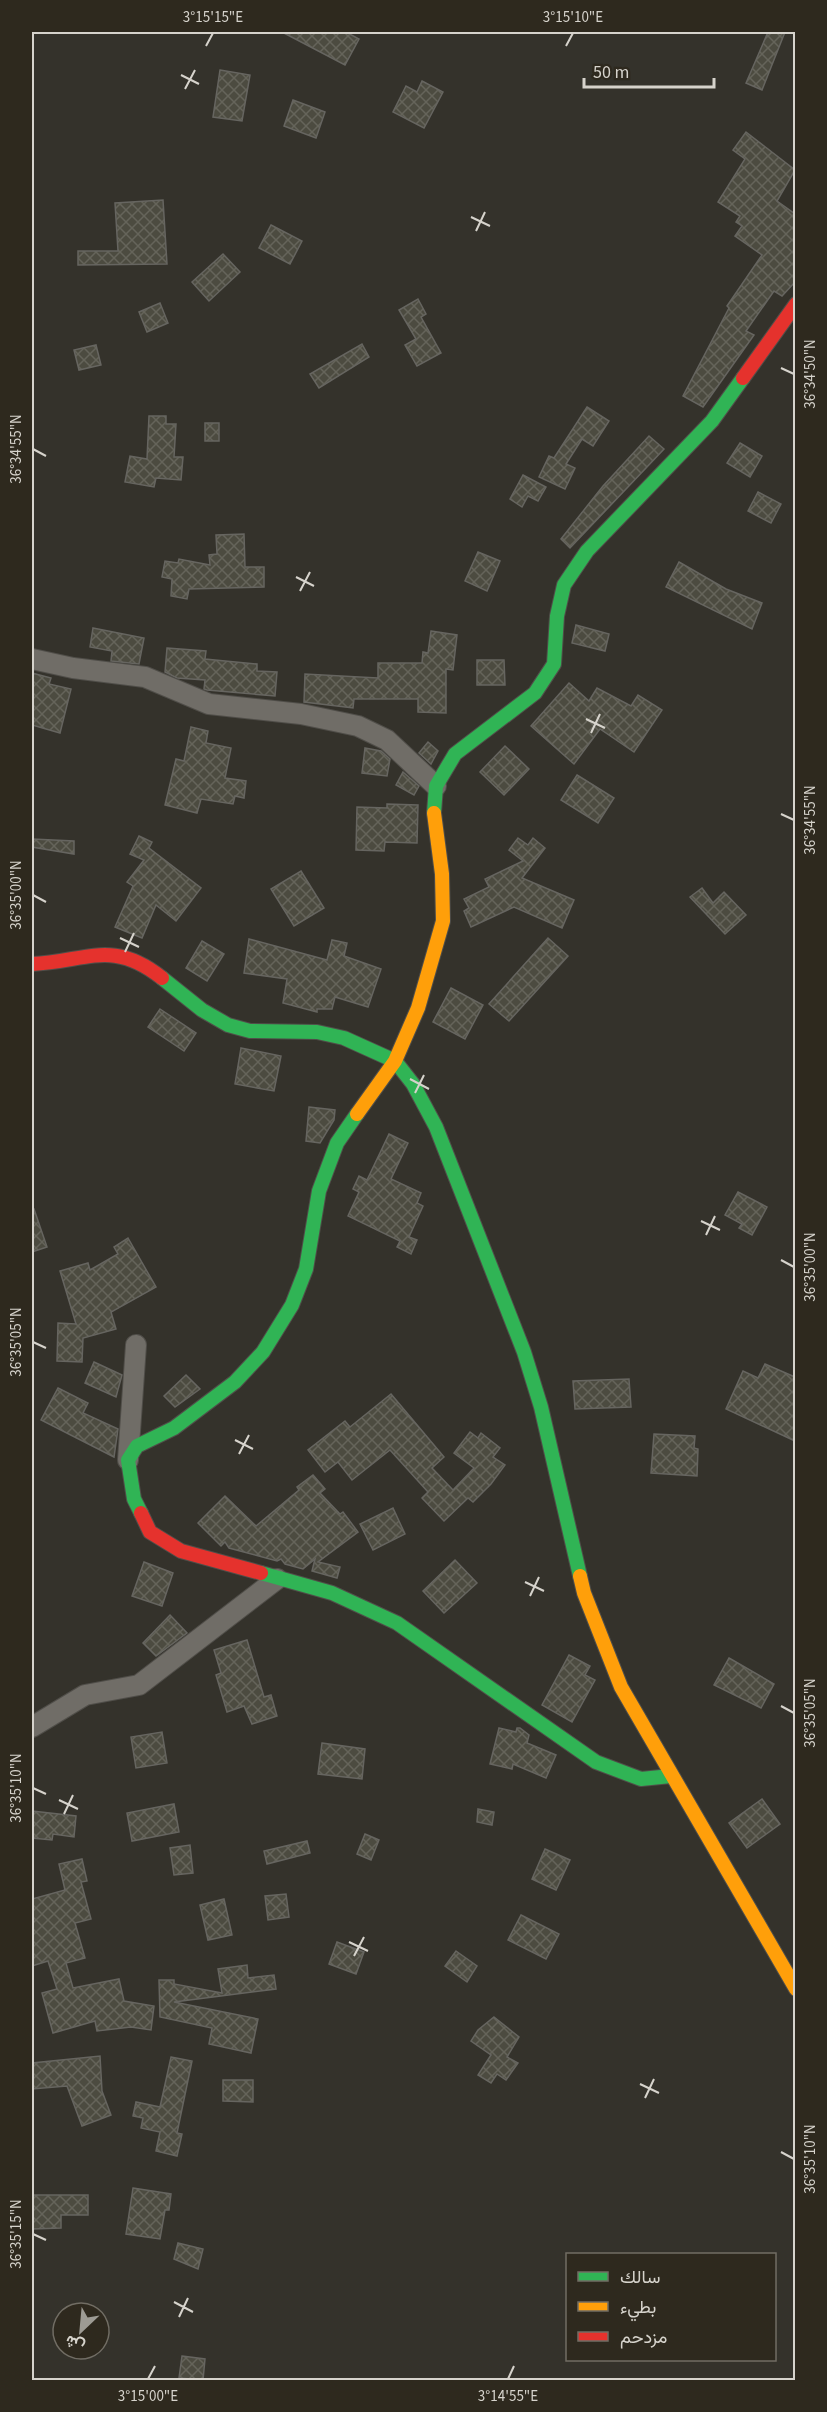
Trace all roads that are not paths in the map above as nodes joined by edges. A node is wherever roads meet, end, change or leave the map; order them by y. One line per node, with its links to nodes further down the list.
1 (795, 304): 3 (street)
2 (32, 659): 3 (street)
3 (436, 786): 5 (street)
4 (32, 964): 5 (street)
5 (395, 1061): 7 (street); 10 (street)
6 (136, 1345): 7 (street)
7 (128, 1460): 8 (street)
8 (277, 1579): 9 (street); 10 (street)
9 (32, 1727)
10 (671, 1776): 11 (street)
11 (795, 1989)

